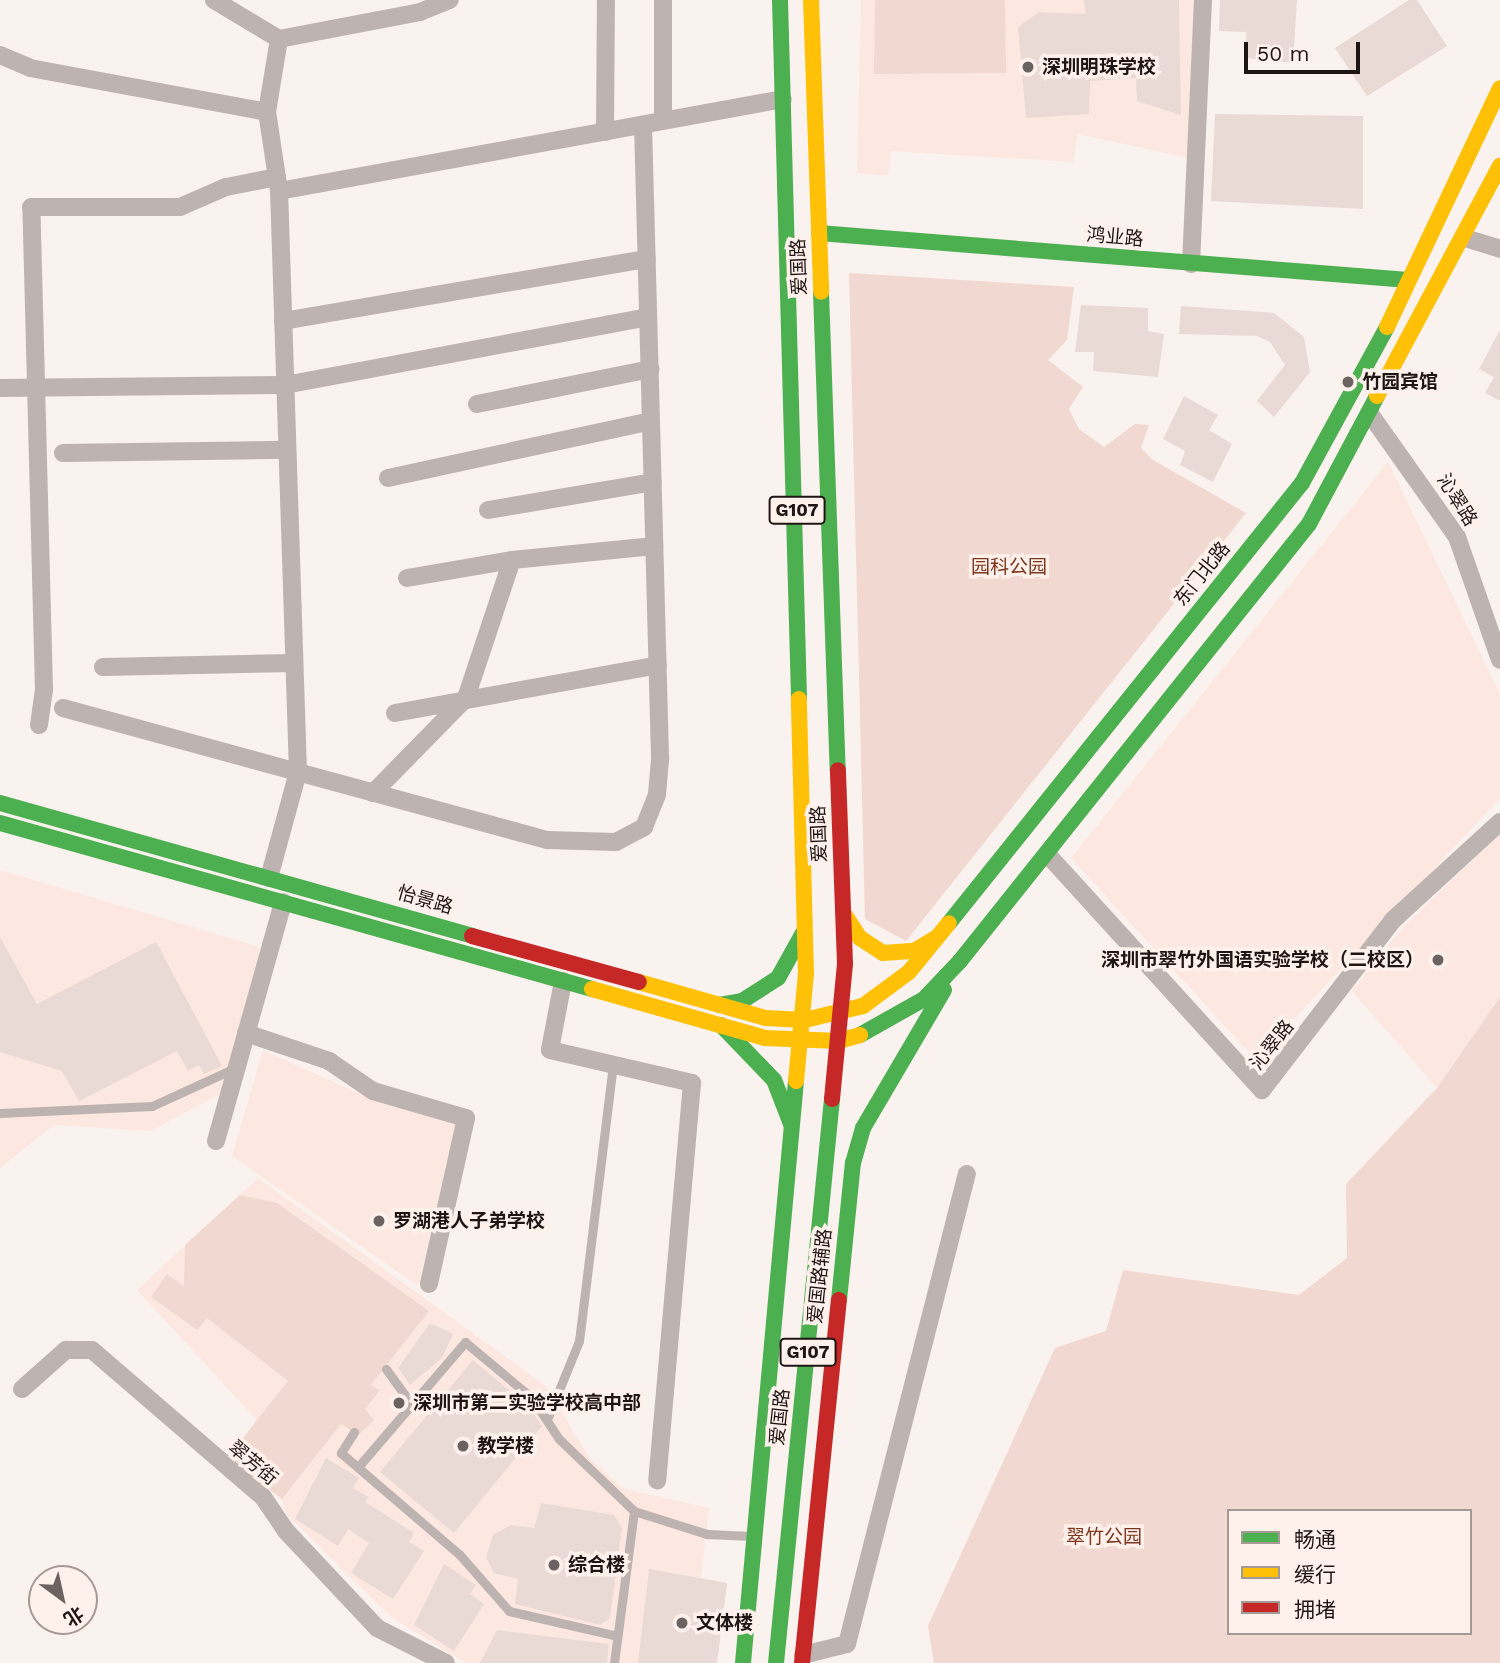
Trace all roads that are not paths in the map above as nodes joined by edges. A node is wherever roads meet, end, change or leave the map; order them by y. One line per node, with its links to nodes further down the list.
1 (214, 0): 8 (street)
2 (450, 0): 8 (street)
3 (606, 0): 15 (street)
4 (663, 0): 13 (street)
5 (780, 0): 11 (main road, 爱国路 / G107)
6 (811, 0): 18 (main road, 爱国路 / G107)
7 (1203, 0): 22 (street)
8 (279, 39): 12 (street)
9 (0, 55): 12 (street)
10 (1500, 88): 23 (main road, 东门北路)
11 (783, 99): 13 (street); 58 (main road, 爱国路 / G107)
12 (267, 112): 17 (street)
13 (663, 121): 14 (street)
14 (643, 125): 15 (street); 21 (street)
15 (605, 132): 17 (street)
16 (1500, 166): 19 (main road)
17 (278, 184): 25 (street); 29 (street)
18 (819, 233): 22 (main road, 鸿业路); 57 (main road, 爱国路 / G107)
19 (1465, 238): 20 (street); 31 (main road)
20 (1500, 249)
21 (647, 258): 24 (street); 25 (street)
22 (1191, 264): 23 (main road, 鸿业路)
23 (1408, 280): 59 (main road, 东门北路)
24 (648, 317): 26 (street); 27 (street)
25 (283, 321): 27 (street)
26 (650, 369): 30 (street); 32 (street)
27 (285, 385): 29 (street); 33 (street)
28 (0, 387): 29 (street)
29 (37, 387): 48 (street)
30 (477, 404)
31 (1370, 414): 41 (street, 沁翠路); 54 (main road)
32 (651, 421): 35 (street); 36 (street)
33 (288, 450): 34 (street); 42 (street)
34 (63, 453)
35 (388, 478)
36 (653, 482): 37 (street); 38 (street)
37 (488, 510)
38 (654, 546): 39 (street); 43 (street)
39 (512, 560): 40 (street); 45 (street)
40 (407, 578)
41 (1500, 660)
42 (294, 663): 44 (street); 49 (street)
43 (657, 665): 45 (street); 50 (street)
44 (103, 667)
45 (466, 698): 47 (street); 50 (street)
46 (63, 708): 49 (street)
47 (395, 713)
48 (39, 725)
49 (298, 772): 50 (street); 55 (street)
50 (373, 793)
51 (0, 803): 55 (main road, 怡景路)
52 (1500, 822): 54 (street, 沁翠路)
53 (0, 823): 56 (main road)
54 (1048, 855): 60 (main road)
55 (269, 878): 62 (main road, 怡景路)
56 (283, 902): 61 (main road); 66 (street)
57 (843, 912): 59 (main road); 63 (main road, 爱国路 / G107)
58 (805, 925): 62 (main road); 64 (main road, 爱国路 / G107)
59 (937, 937): 63 (main road, 东门北路)
60 (960, 961): 67 (main road); 86 (main road, 爱国路辅路)
61 (563, 981): 65 (main road); 69 (street)
62 (719, 1005): 64 (main road, 怡景路)
63 (841, 1014): 64 (main road, 怡景路); 67 (main road, 爱国路 / G107)
64 (805, 1020): 68 (main road, 爱国路 / G107)
65 (722, 1025): 68 (main road); 72 (main road)
66 (246, 1033): 70 (street); 75 (street)
67 (839, 1041): 68 (main road); 90 (main road, 爱国路 / G107)
68 (804, 1042): 72 (main road, 爱国路 / G107)
69 (613, 1065): 79 (lane); 82 (street)
70 (236, 1067): 71 (lane); 73 (street)
71 (0, 1113)
72 (792, 1139): 84 (main road, 爱国路 / G107)
73 (216, 1141)
74 (967, 1174): 86 (street)
75 (429, 1284)
76 (386, 1369): 78 (lane)
77 (22, 1389): 87 (street, 翠芳街)
78 (412, 1405): 79 (lane); 81 (lane)
79 (548, 1416): 83 (lane)
80 (354, 1432): 81 (lane)
81 (358, 1467): 85 (lane)
82 (657, 1479)
83 (634, 1511): 84 (lane); 85 (lane)
84 (756, 1536): 89 (main road, 爱国路 / G107)
85 (617, 1636): 88 (lane)
86 (803, 1659)
87 (446, 1663)
88 (614, 1663)
89 (743, 1663)
90 (776, 1663)

